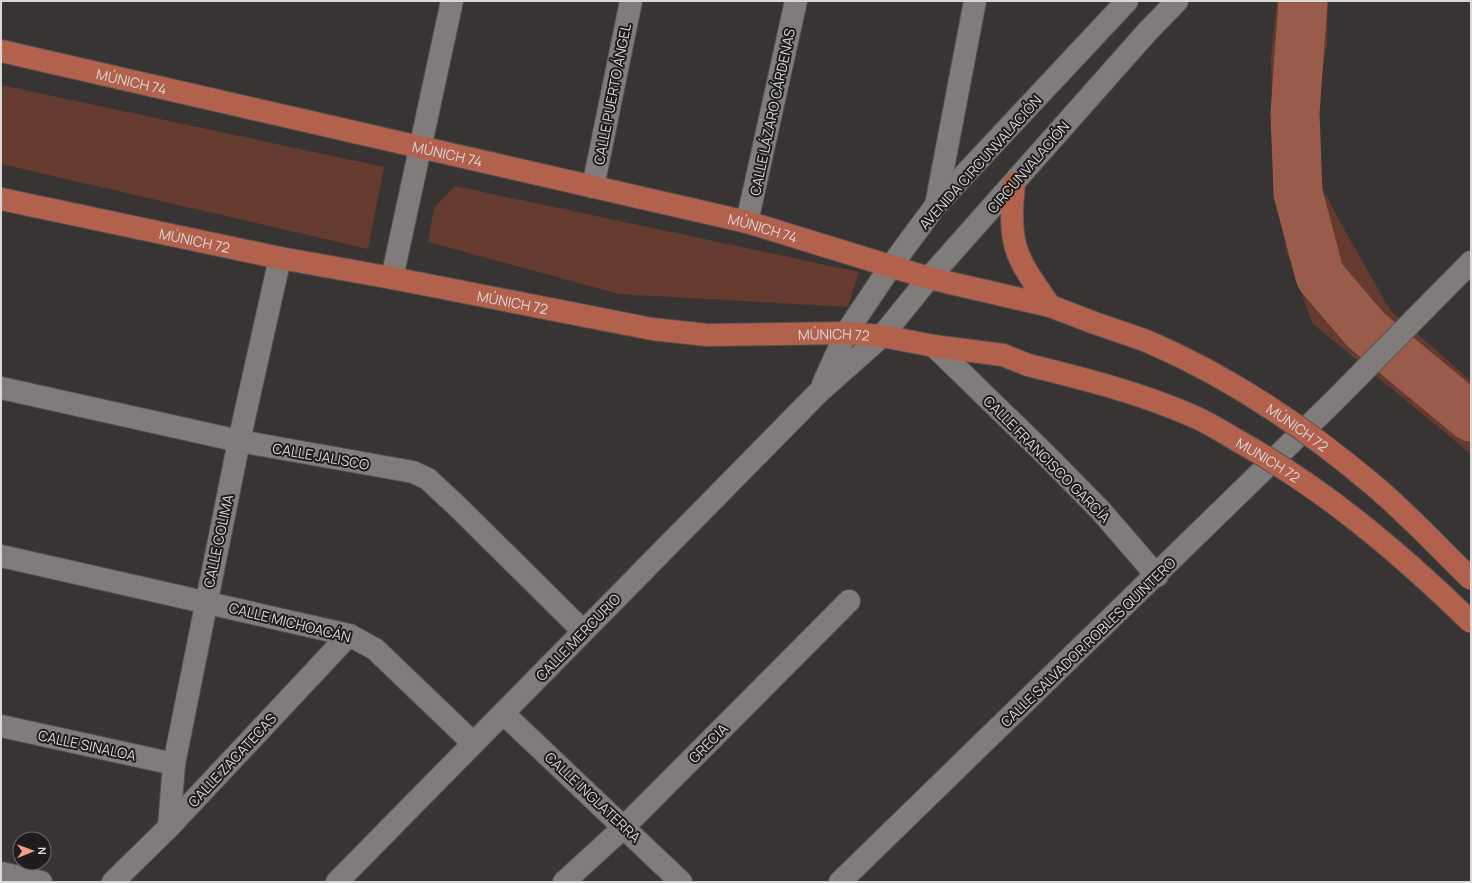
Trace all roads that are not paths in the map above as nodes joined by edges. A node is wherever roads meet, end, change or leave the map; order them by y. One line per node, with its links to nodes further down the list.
1 (452, 1): 8 (street)
2 (631, 1): 10 (street, CALLE PUERTO ÁNGEL)
3 (796, 1): 13 (street, CALLE LÁZARO CÁRDENAS)
4 (975, 1): 12 (street)
5 (1127, 1): 12 (street, AVENIDA CIRCUNVALACIÓN)
6 (1177, 1): 9 (street, CIRCUNVALACIÓN)
7 (1, 51): 8 (main road, MÚNICH 74)
8 (421, 146): 10 (main road, MÚNICH 74); 17 (street)
9 (1014, 183): 18 (street, CIRCUNVALACIÓN); 19 (main road)
10 (593, 187): 13 (main road, MÚNICH 74)
11 (1, 199): 14 (main road, MÚNICH 72)
12 (936, 205): 15 (street, AVENIDA CIRCUNVALACIÓN)
13 (747, 222): 15 (main road, MÚNICH 74)
14 (280, 258): 17 (main road, MÚNICH 72); 26 (street, CALLE COLIMA)
15 (891, 266): 18 (main road, MÚNICH 74); 20 (street, AVENIDA CIRCUNVALACIÓN)
16 (1464, 268): 28 (street, CALLE SALVADOR ROBLES QUINTERO)
17 (392, 278): 20 (main road, MÚNICH 72)
18 (929, 278): 19 (main road); 21 (street, CIRCUNVALACIÓN)
19 (1050, 306): 29 (main road, MÚNICH 72, bridge)
20 (846, 333): 21 (main road, MÚNICH 72); 25 (street, CALLE MERCURIO)
21 (882, 336): 22 (main road, MÚNICH 72); 25 (street, CALLE MERCURIO)
22 (934, 346): 23 (main road, MÚNICH 72); 28 (street, CALLE FRANCISCO GARCÍA)
23 (1028, 365): 32 (main road, MUNICH 72, bridge)
24 (1, 388): 26 (street, CALLE JALISCO)
25 (819, 392): 33 (street, CALLE MERCURIO)
26 (239, 441): 30 (street, CALLE COLIMA); 33 (street, CALLE JALISCO)
27 (1, 556): 30 (street, CALLE MICHOACÁN)
28 (1156, 576): 47 (street, CALLE SALVADOR ROBLES QUINTERO)
29 (1471, 579)
30 (206, 601): 34 (street, CALLE MICHOACÁN); 38 (street, CALLE COLIMA)
31 (849, 601): 40 (street, GRECIA)
32 (1471, 622)
33 (583, 631): 35 (street, CALLE MERCURIO)
34 (350, 635): 37 (street, CALLE MICHOACÁN); 39 (street, CALLE ZACATECAS)
35 (504, 712): 37 (street, CALLE MERCURIO); 40 (street, CALLE INGLATERRA)
36 (1, 726): 38 (street, CALLE SINALOA)
37 (473, 743): 44 (street, CALLE MERCURIO)
38 (174, 764): 39 (street, CALLE COLIMA)
39 (169, 827): 43 (street, CALLE ZACATECAS)
40 (624, 827): 45 (street, GRECIA); 46 (street, CALLE INGLATERRA)
41 (1, 873): 42 (street)
42 (41, 882)
43 (113, 882)
44 (337, 882)
45 (564, 882)
46 (682, 882)
47 (840, 882)

